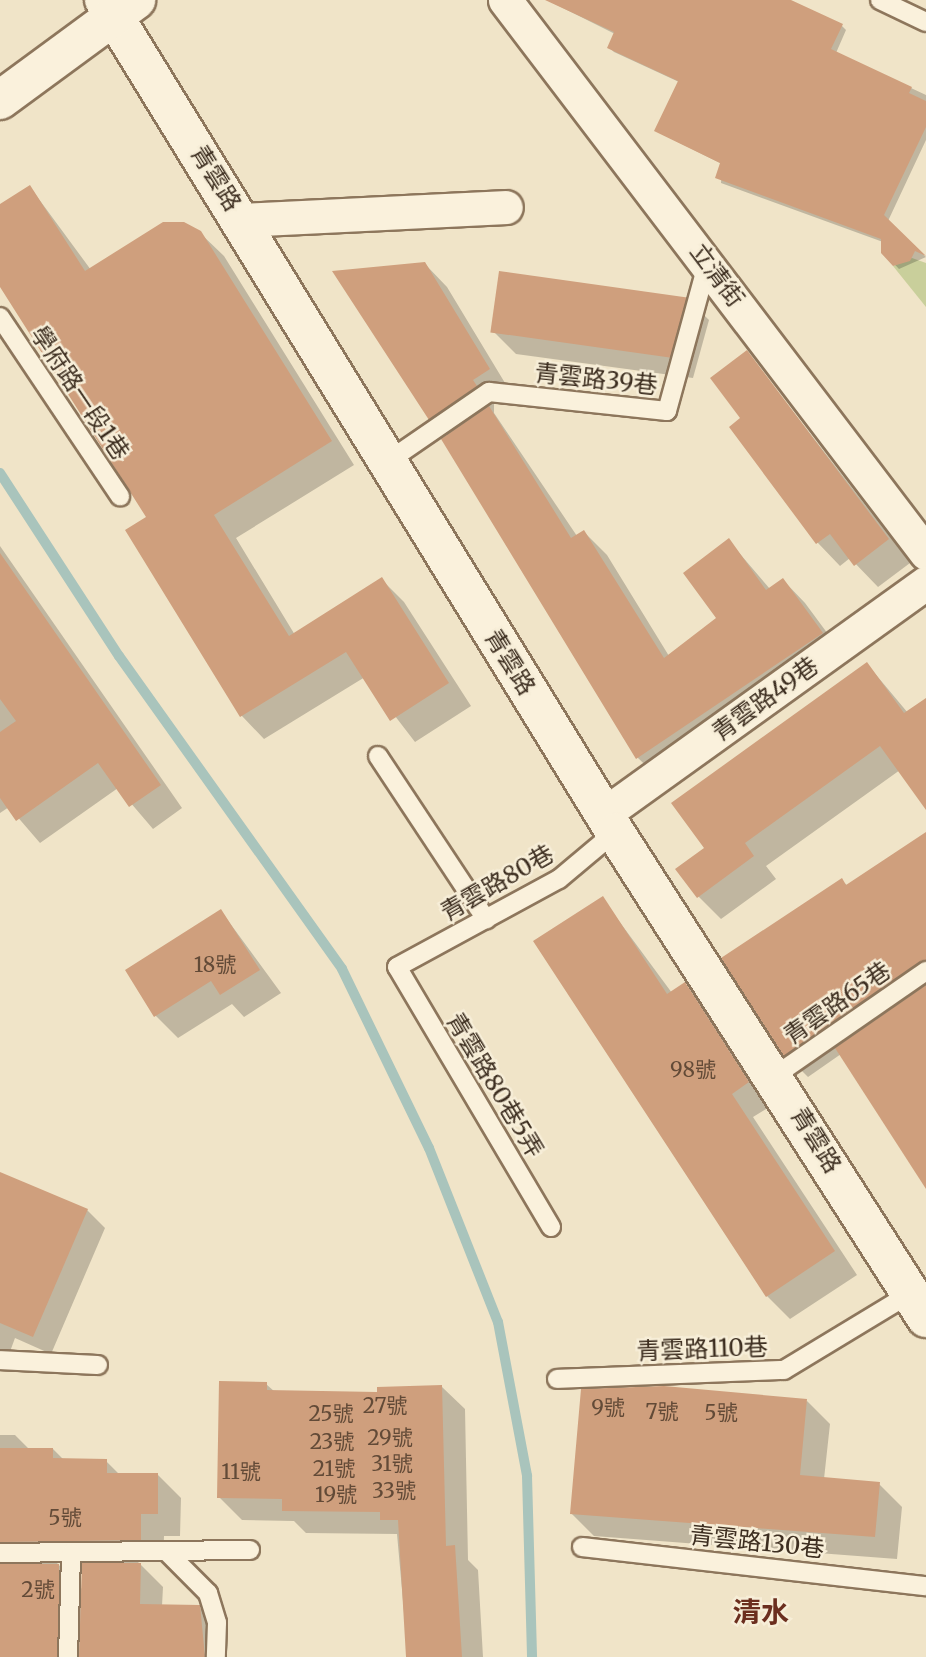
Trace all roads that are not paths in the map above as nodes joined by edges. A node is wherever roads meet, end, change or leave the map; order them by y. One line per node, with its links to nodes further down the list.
1 (505, 0): 8 (street, 立清街)
2 (880, 0): 4 (lane)
3 (118, 6): 5 (street); 7 (street, 青雲路)
4 (926, 22)
5 (0, 100)
6 (506, 206): 7 (street)
7 (242, 220): 10 (street, 青雲路)
8 (707, 263): 10 (lane, 青雲路39巷); 12 (street, 立清街)
9 (0, 317): 11 (lane, 學府路一段1巷)
10 (387, 462): 15 (street, 青雲路)
11 (120, 496)
12 (926, 553)
13 (926, 583): 15 (street, 青雲路49巷)
14 (378, 756): 16 (lane)
15 (610, 823): 16 (lane, 青雲路80巷); 19 (street, 青雲路)
16 (486, 919): 17 (lane, 青雲路80巷)
17 (397, 967): 20 (lane, 青雲路80巷5弄)
18 (926, 971): 19 (lane, 青雲路65巷)
19 (776, 1075): 21 (street, 青雲路)
20 (551, 1227)
21 (918, 1306): 24 (lane, 青雲路110巷)
22 (0, 1360): 23 (lane)
23 (98, 1365)
24 (557, 1378)
25 (582, 1547): 30 (lane, 青雲路130巷)
26 (250, 1550): 28 (lane)
27 (71, 1552): 28 (lane); 29 (lane); 31 (lane)
28 (167, 1552): 32 (lane)
29 (0, 1553)
30 (926, 1586)
31 (68, 1657)
32 (216, 1657)

